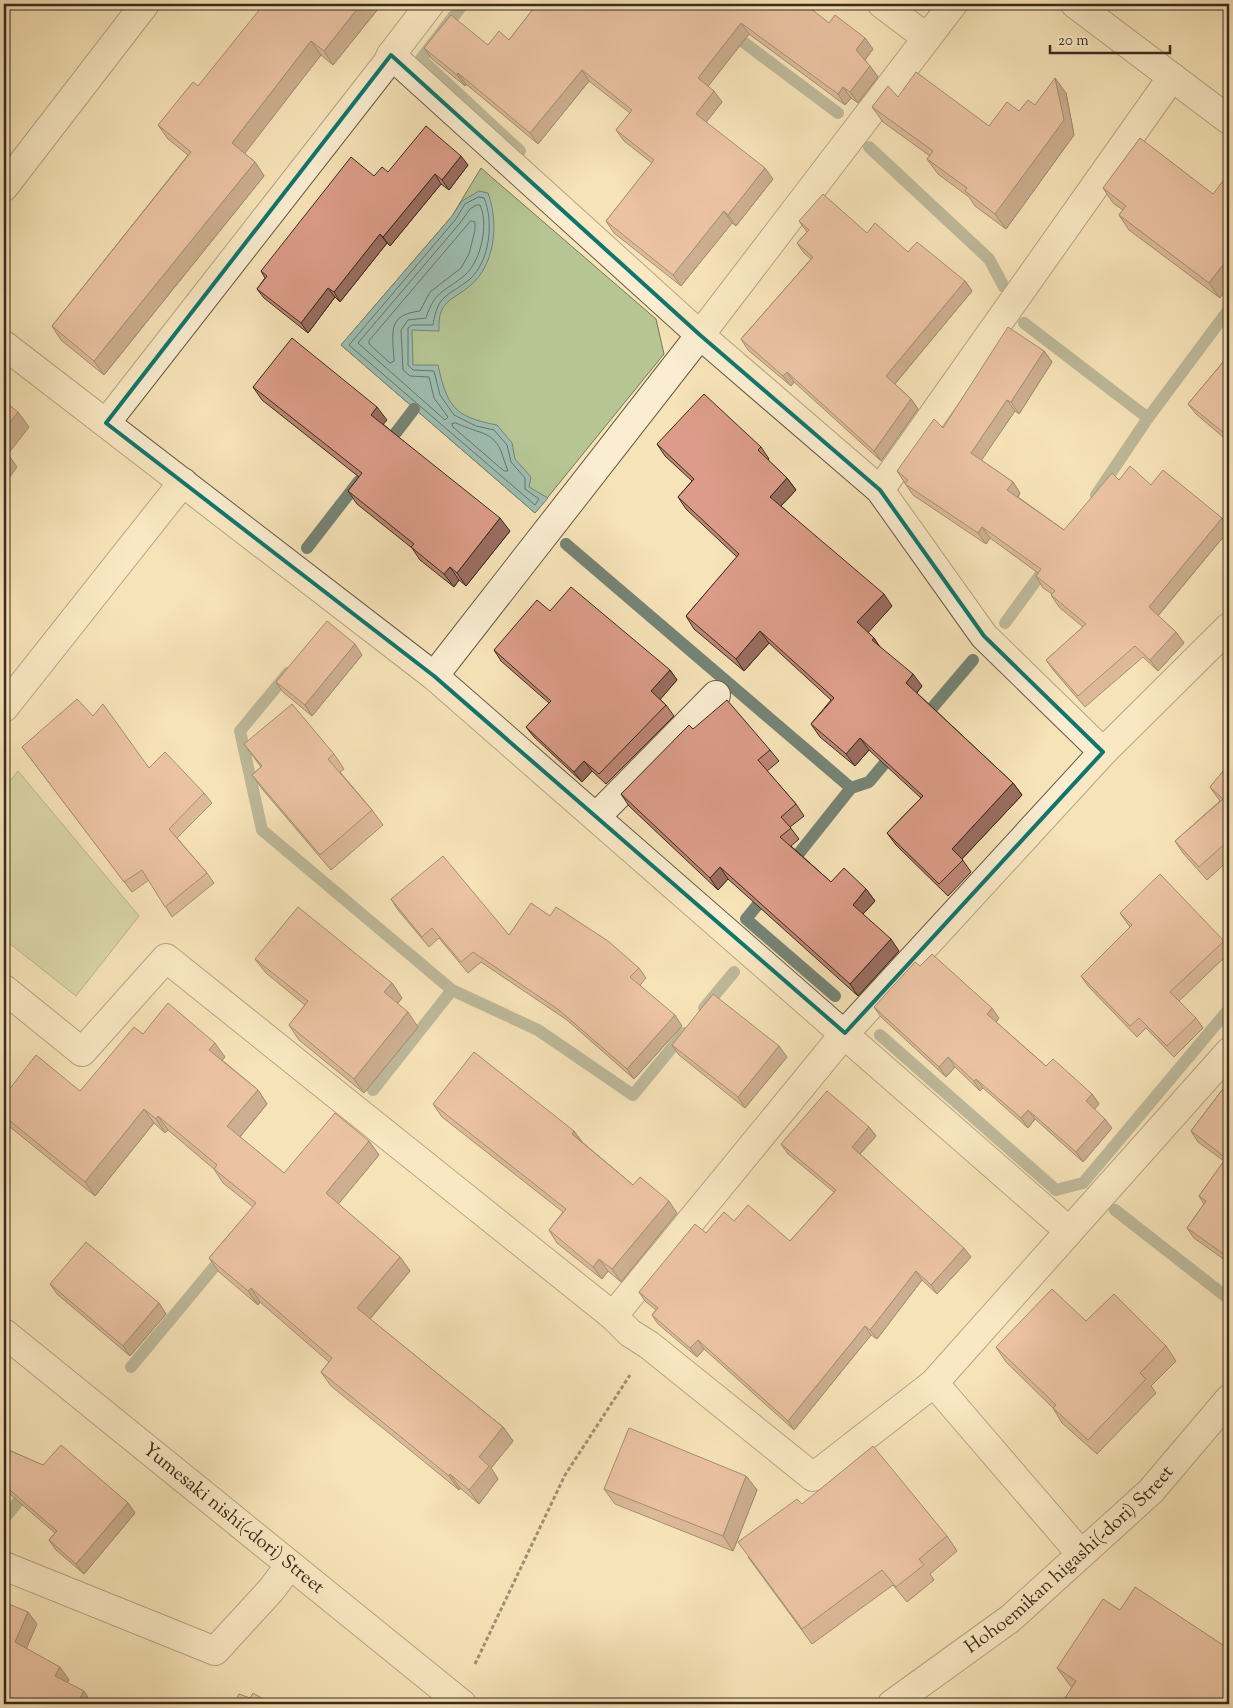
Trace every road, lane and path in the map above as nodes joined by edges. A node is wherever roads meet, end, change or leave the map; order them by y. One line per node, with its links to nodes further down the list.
1 (145, 4): 10 (street)
2 (430, 4): 7 (street)
3 (882, 4): 6 (street)
4 (952, 4): 6 (street)
5 (1075, 4): 8 (street)
6 (927, 38): 11 (street)
7 (390, 55): 11 (street); 13 (street)
8 (1172, 77): 9 (street); 15 (street)
9 (1229, 120)
10 (4, 187)
11 (700, 335): 15 (street); 17 (street)
12 (4, 345): 13 (street)
13 (106, 422): 14 (street)
14 (183, 482): 17 (street); 19 (street)
15 (880, 490): 20 (street)
16 (1229, 627): 20 (street)
17 (434, 676): 21 (street)
18 (716, 695): 21 (street)
19 (4, 708)
20 (1103, 752): 23 (street)
21 (596, 817): 23 (street)
22 (4, 989): 26 (street)
23 (845, 1034): 25 (street); 26 (street)
24 (1229, 1052): 25 (street)
25 (1069, 1231): 29 (street)
26 (613, 1316): 28 (street)
27 (4, 1333): 32 (street, Yumesaki nishi(-dori) Street)
28 (649, 1345): 29 (street); 34 (path)
29 (934, 1383): 31 (street)
30 (1229, 1399): 31 (street, Hohoemikan higashi(-dori) Street)
31 (1081, 1554): 36 (street, Hohoemikan higashi(-dori) Street)
32 (290, 1565): 33 (street); 35 (street, Yumesaki nishi(-dori) Street)
33 (4, 1566)
34 (475, 1664)
35 (462, 1704)
36 (892, 1704)

